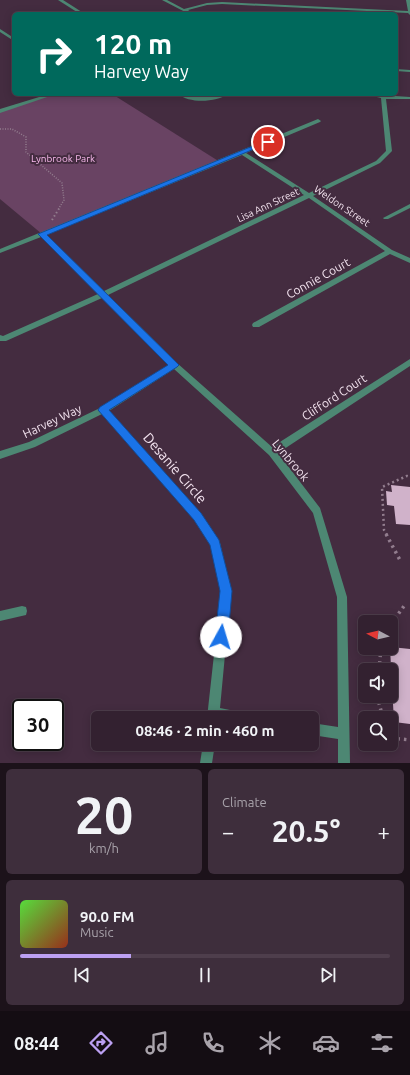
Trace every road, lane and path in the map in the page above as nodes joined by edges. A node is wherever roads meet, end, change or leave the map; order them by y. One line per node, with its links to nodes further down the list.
1 (60, 0): 5 (street)
2 (164, 0): 4 (street)
3 (408, 0): 9 (street)
4 (184, 10): 6 (street); 7 (street)
5 (80, 12)
6 (188, 12)
7 (391, 12)
8 (398, 12): 9 (street)
9 (410, 13)
10 (0, 30): 11 (street)
11 (12, 39)
12 (398, 70): 13 (street)
13 (410, 71)
14 (48, 96): 20 (street)
15 (183, 96): 16 (street)
16 (220, 96)
17 (377, 96): 18 (street)
18 (383, 97): 19 (street); 24 (street, Lisa Ann Street)
19 (410, 98)
20 (0, 111)
21 (318, 121): 23 (street)
22 (0, 130): 27 (path)
23 (242, 153): 24 (street, Weldon Street); 27 (street)
24 (310, 196): 28 (street, Weldon Street); 31 (street, Lisa Ann Street)
25 (410, 206): 26 (street)
26 (386, 218)
27 (42, 234): 29 (street); 31 (street, Lynbrook)
28 (390, 250): 30 (street, Weldon Street); 32 (street, Connie Court)
29 (0, 251)
30 (410, 261)
31 (104, 294): 33 (street, Lisa Ann Street); 35 (street, Lynbrook)
32 (256, 325)
33 (0, 338)
34 (410, 362): 37 (street, Clifford Court)
35 (174, 365): 36 (street, Harvey Way); 37 (street, Lynbrook)
36 (103, 410): 38 (street, Harvey Way); 45 (street, Desanie Circle)
37 (272, 452): 47 (street, Lynbrook)
38 (0, 455)
39 (410, 477): 40 (path)
40 (401, 562)
41 (404, 606): 43 (path)
42 (22, 611): 44 (street)
43 (398, 615)
44 (0, 616)
45 (214, 711)
46 (319, 730): 47 (street)
47 (344, 734): 52 (street, Lynbrook)
48 (398, 739): 49 (path)
49 (410, 740)
50 (208, 751): 51 (street)
51 (206, 763)
52 (344, 763)

